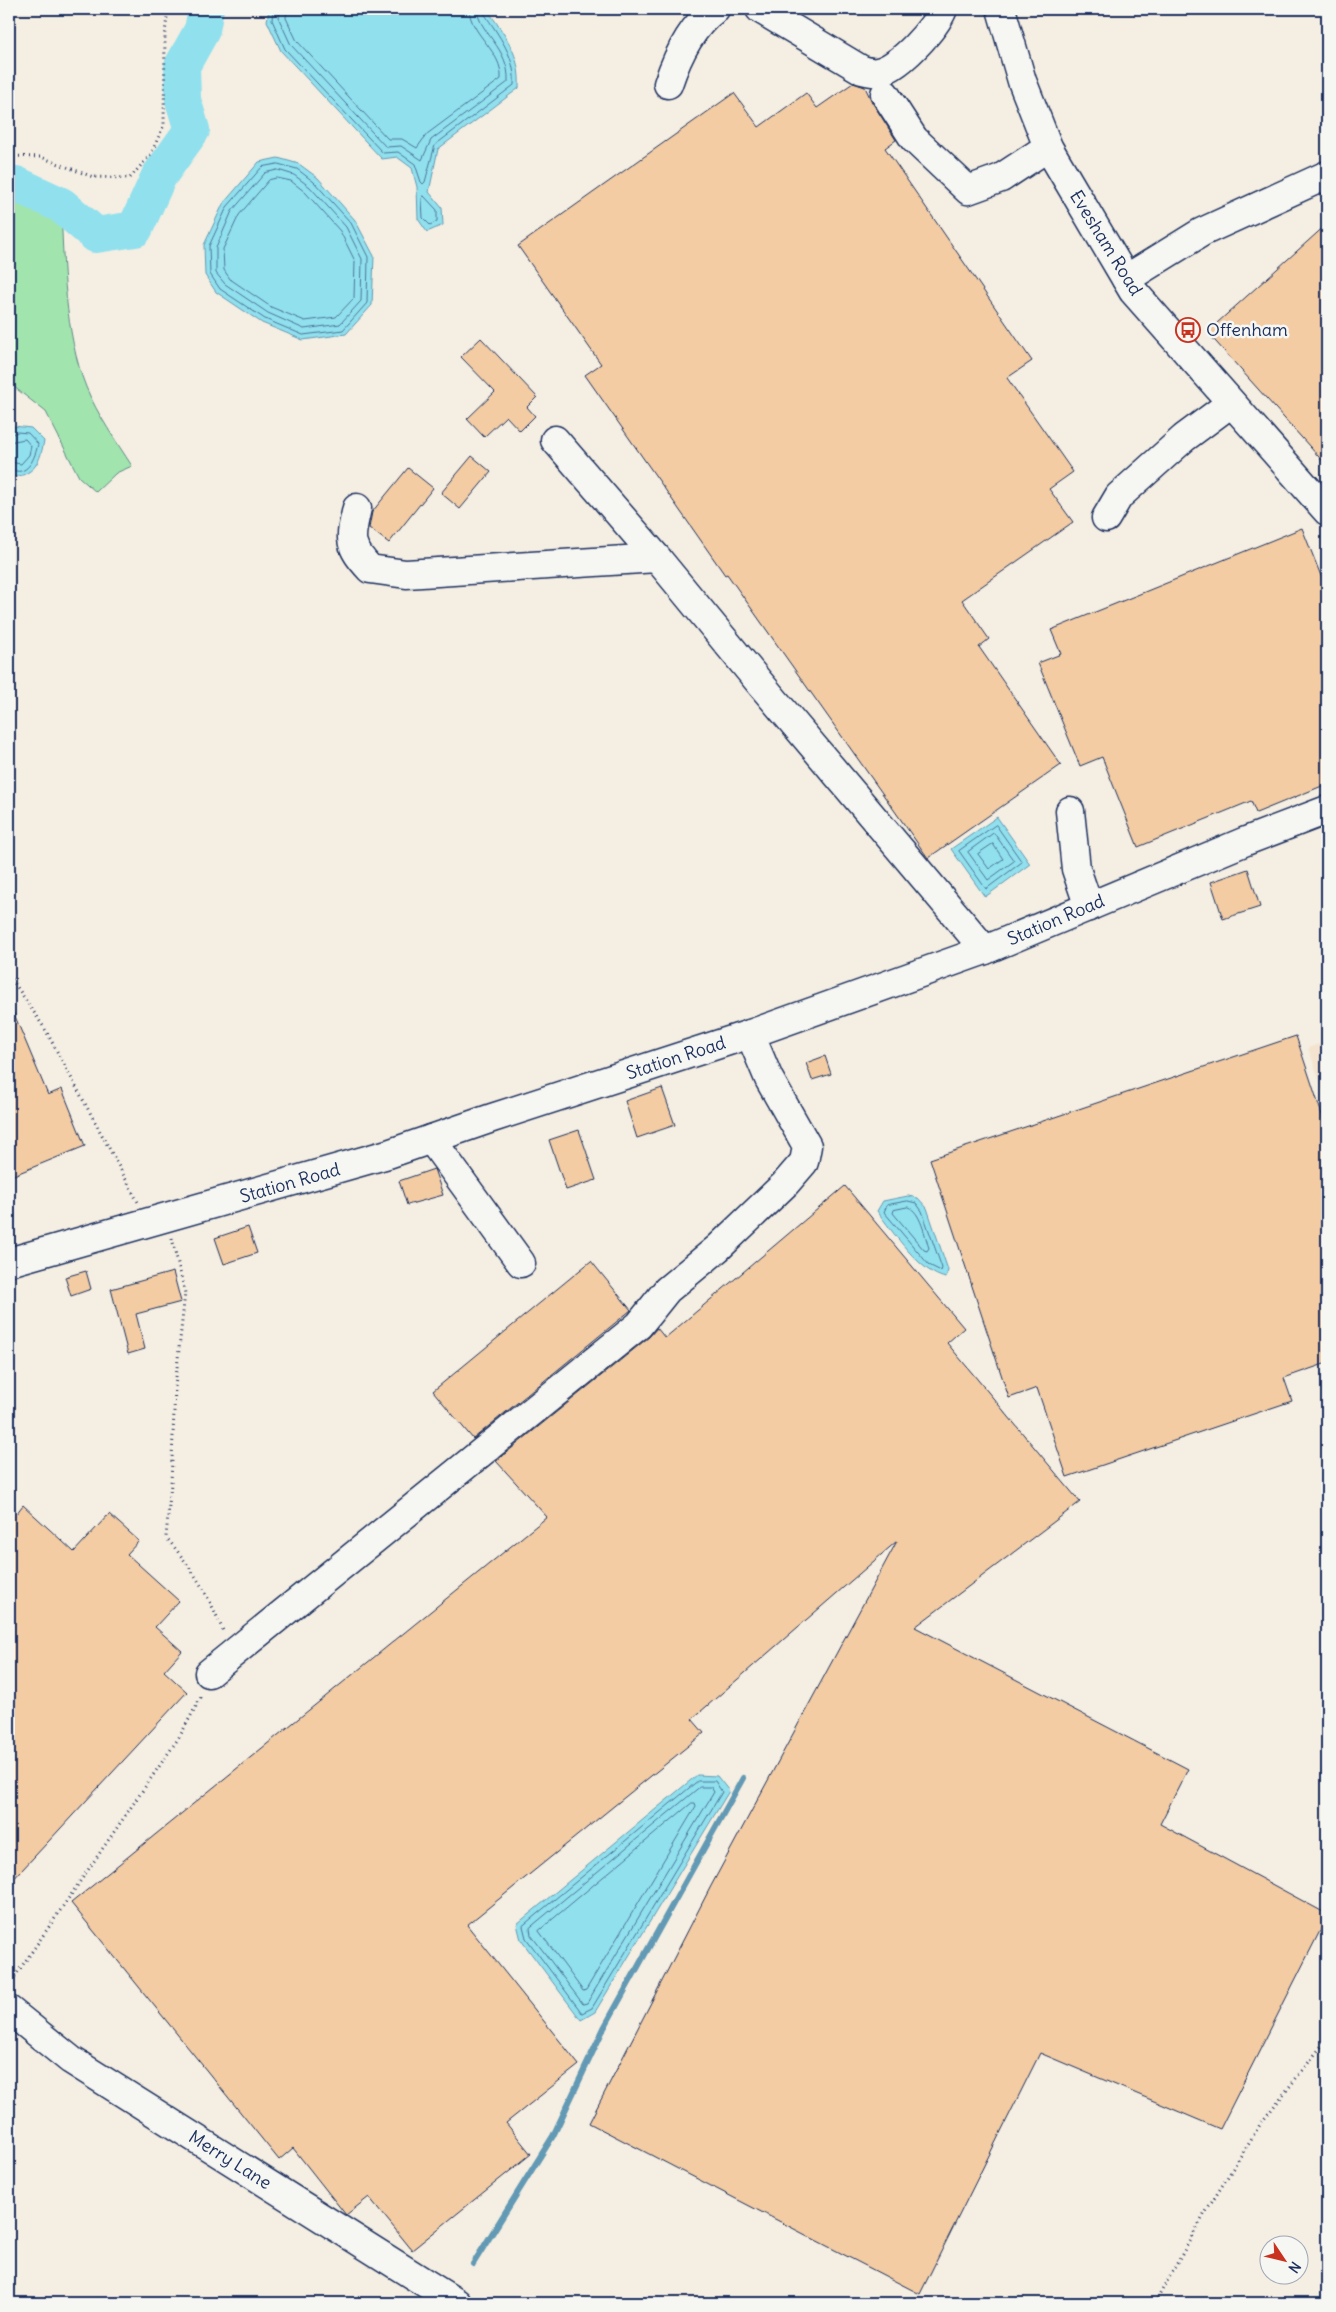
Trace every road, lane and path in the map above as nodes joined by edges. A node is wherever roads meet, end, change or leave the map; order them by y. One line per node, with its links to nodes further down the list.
1 (168, 9): 9 (path)
2 (715, 9): 6 (street)
3 (760, 9): 4 (street)
4 (943, 9)
5 (1001, 9): 8 (street, Evesham Road)
6 (668, 84)
7 (885, 94): 8 (street)
8 (1048, 147): 11 (street, Evesham Road)
9 (9, 156)
10 (1327, 175): 11 (street)
11 (1126, 279): 12 (street, Evesham Road)
12 (1231, 403): 15 (street, Evesham Road); 16 (street)
13 (555, 440): 17 (street)
14 (358, 508): 17 (street)
15 (1327, 511)
16 (1106, 518)
17 (657, 558): 21 (street)
18 (1327, 810): 20 (street, Station Road)
19 (1070, 811): 20 (street)
20 (1088, 907): 21 (street, Station Road)
21 (985, 950): 23 (street, Station Road)
22 (9, 975): 25 (path)
23 (750, 1034): 24 (street, Station Road); 28 (street)
24 (431, 1139): 25 (street, Station Road); 27 (street)
25 (158, 1220): 26 (street, Station Road); 28 (path)
26 (9, 1262)
27 (521, 1263)
28 (209, 1673): 29 (path)
29 (9, 1985)
30 (9, 2010): 32 (street, Merry Lane)
31 (1327, 2039): 33 (path)
32 (457, 2303)
33 (1155, 2303)

